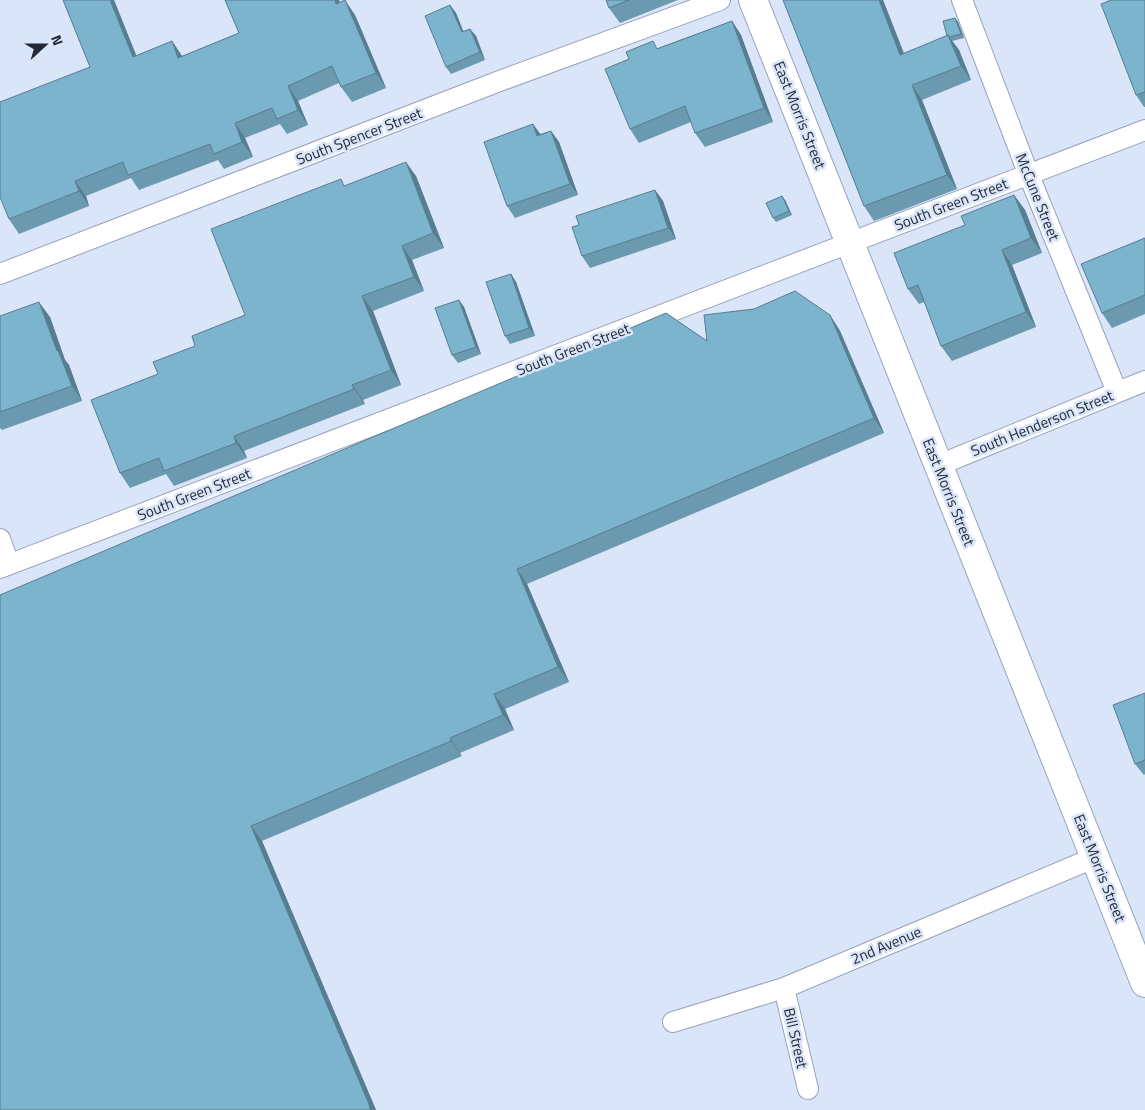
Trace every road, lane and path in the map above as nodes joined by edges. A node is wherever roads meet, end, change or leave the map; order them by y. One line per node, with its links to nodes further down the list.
1 (720, 0): 7 (street, South Spencer Street)
2 (753, 0): 6 (main road, East Morris Street)
3 (962, 0): 5 (street, McCune Street)
4 (1145, 130): 5 (street, South Green Street)
5 (1028, 173): 6 (street, South Green Street); 9 (street, McCune Street)
6 (851, 243): 10 (main road, East Morris Street); 12 (street, South Green Street)
7 (0, 274)
8 (1145, 382): 9 (street, South Henderson Street)
9 (1118, 392): 10 (street, South Henderson Street)
10 (939, 465): 13 (main road, East Morris Street)
11 (0, 539): 12 (street)
12 (5, 566)
13 (1096, 857): 14 (main road, East Morris Street); 15 (street, 2nd Avenue)
14 (1145, 984)
15 (784, 988): 16 (street, 2nd Avenue); 17 (street, Bill Street)
16 (673, 1022)
17 (808, 1088)

